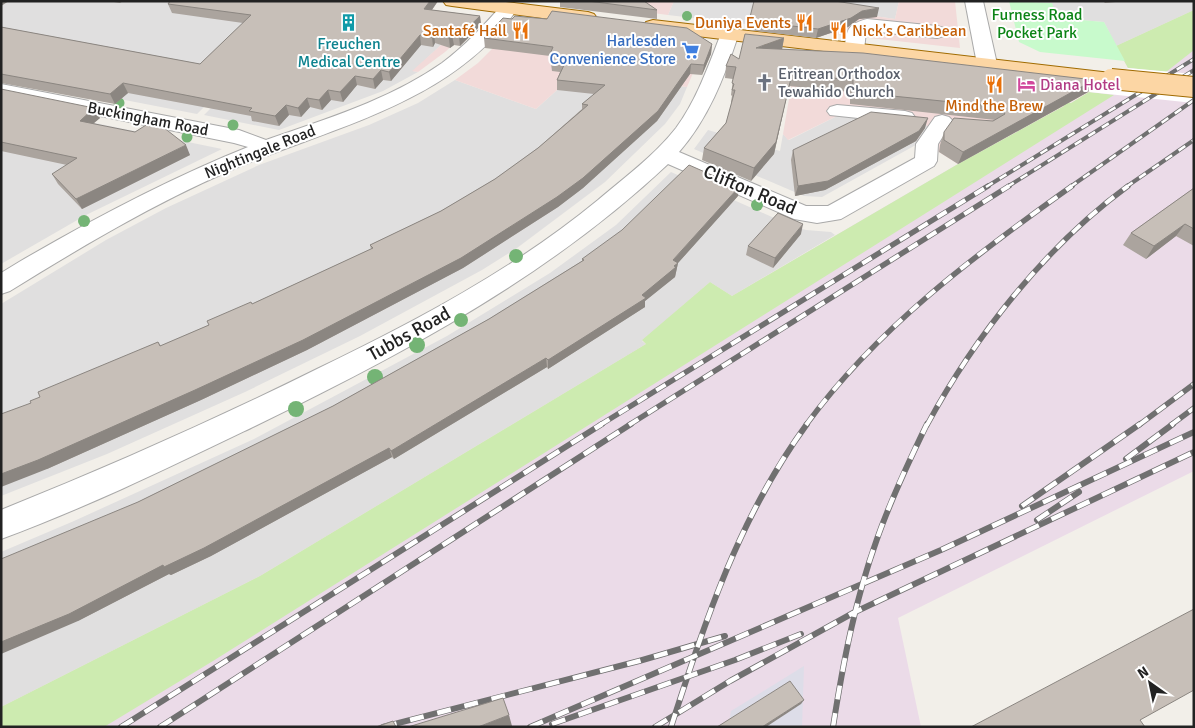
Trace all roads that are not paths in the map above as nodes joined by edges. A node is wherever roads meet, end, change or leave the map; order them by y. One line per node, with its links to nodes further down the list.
1 (452, 1): 3 (main road)
2 (974, 1): 9 (street)
3 (509, 8): 4 (main road); 13 (street, Nightingale Road)
4 (607, 20)
5 (634, 24): 7 (main road)
6 (937, 32): 8 (street)
7 (729, 36): 8 (main road); 14 (street, Tubbs Road)
8 (854, 50): 9 (main road)
9 (987, 64): 10 (main road, bridge)
10 (1194, 87)
11 (1, 90): 13 (street, Buckingham Road)
12 (837, 111): 14 (street, Clifton Road)
13 (261, 149): 15 (street, Nightingale Road)
14 (664, 154): 16 (street, Tubbs Road)
15 (1, 285)
16 (1, 525)

